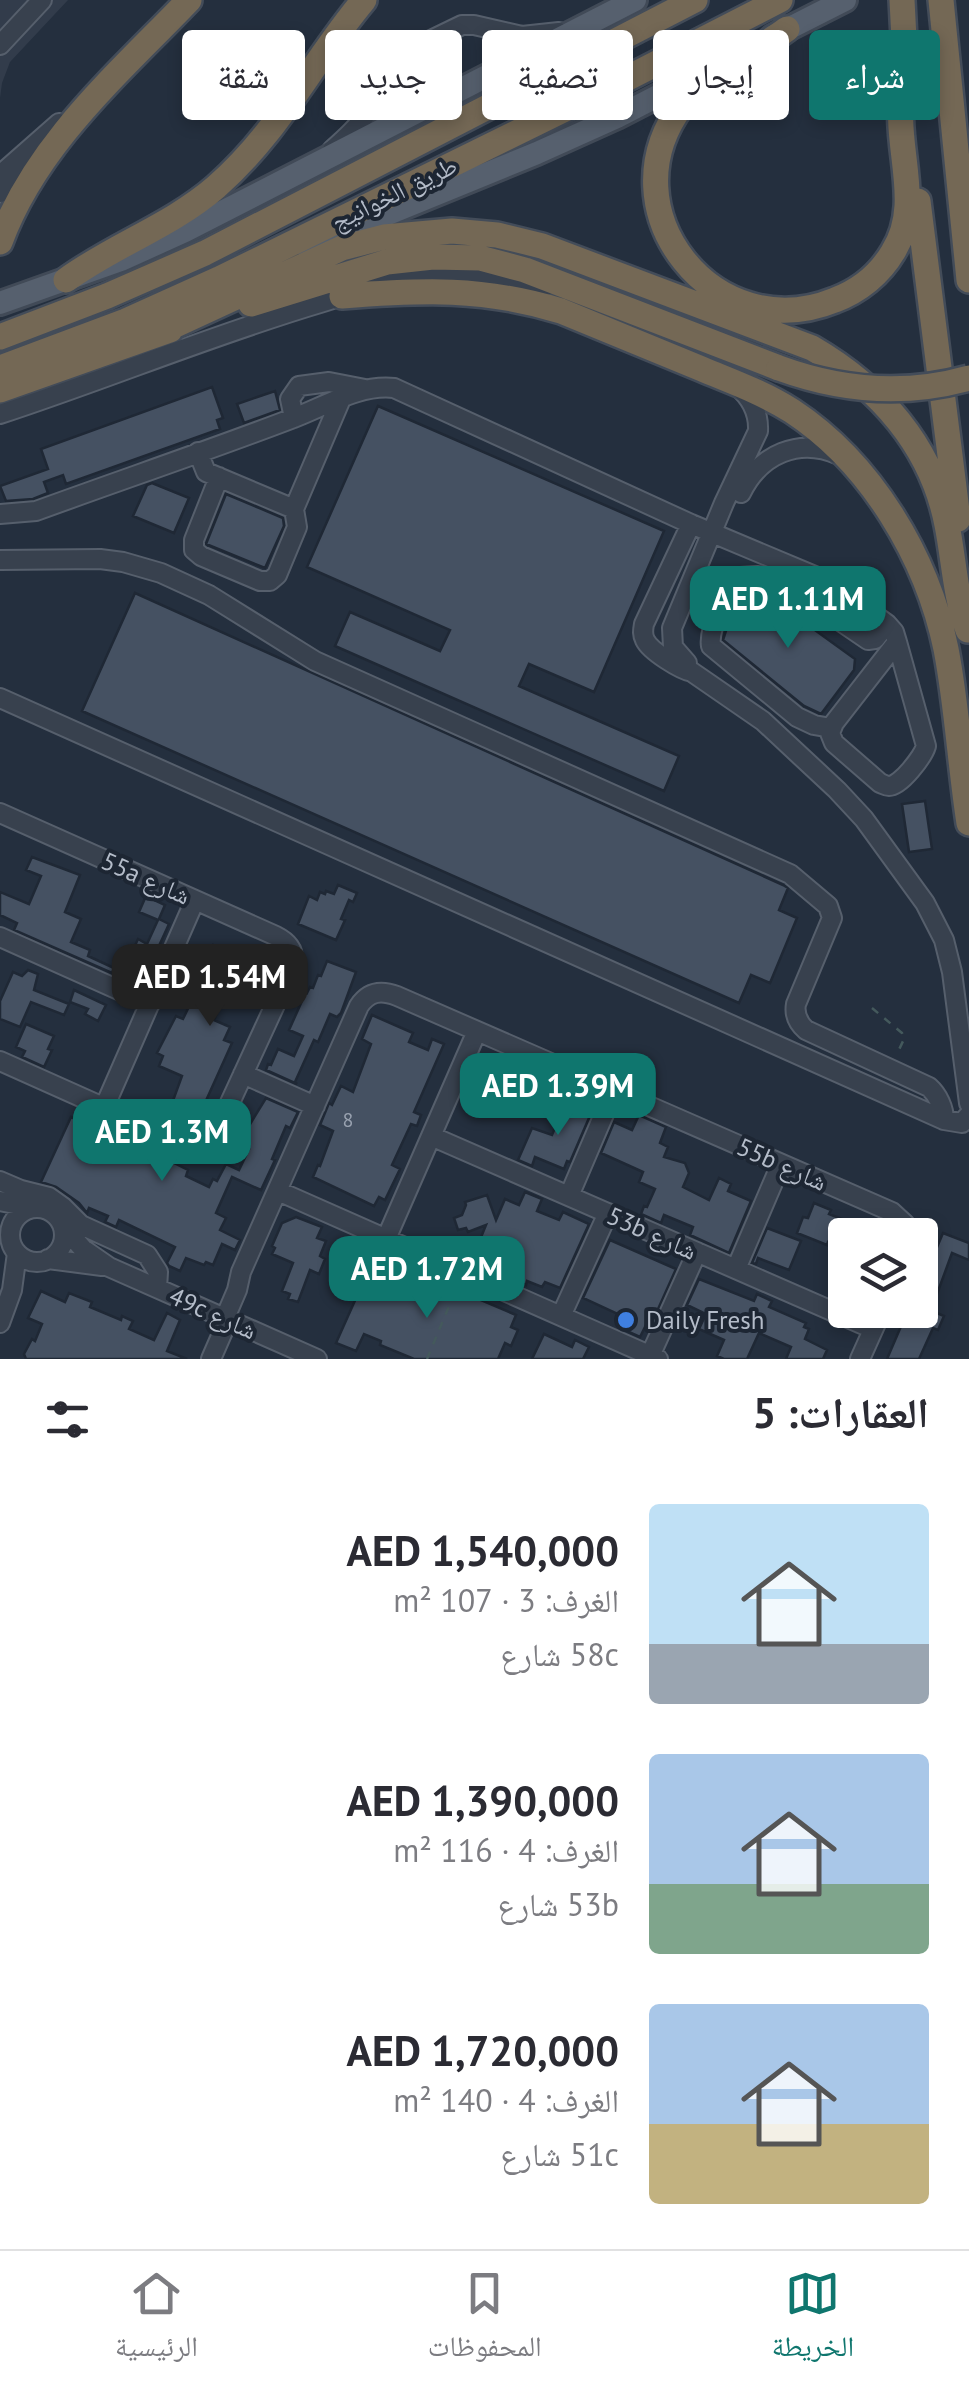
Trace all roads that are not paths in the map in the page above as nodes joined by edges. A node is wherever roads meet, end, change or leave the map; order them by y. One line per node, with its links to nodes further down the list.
1 (42, 0): 11 (street)
2 (189, 0): 15 (highway)
3 (360, 0): 24 (highway)
4 (635, 0): 10 (main road)
5 (695, 0): 30 (highway, طريق الخوانيج)
6 (780, 0): 23 (highway, طريق الخوانيج)
7 (845, 0): 12 (main road)
8 (902, 0): 13 (highway)
9 (941, 0): 25 (highway)
10 (589, 24): 19 (main road); 19 (street)
11 (9, 27): 14 (street)
12 (787, 29): 16 (highway); 23 (main road)
13 (904, 30)
14 (0, 46)
15 (89, 104): 18 (highway); 20 (street)
16 (901, 120)
17 (910, 120): 53 (highway)
18 (58, 141): 21 (street); 22 (highway)
19 (315, 166): 24 (main road)
20 (0, 175)
21 (0, 193)
22 (0, 242)
23 (265, 256): 31 (highway, طريق الخوانيج)
24 (66, 280): 28 (main road)
25 (969, 280)
26 (586, 293): 27 (street); 29 (highway); 32 (highway, bridge)
27 (342, 296): 33 (highway); 37 (street)
28 (0, 304)
29 (154, 335): 34 (highway); 53 (highway)
30 (0, 337)
31 (0, 368)
32 (969, 378)
33 (726, 379): 40 (highway); 42 (street)
34 (0, 390)
35 (366, 390): 36 (street); 38 (street); 45 (street)
36 (341, 399): 38 (street); 43 (street)
37 (0, 414)
38 (294, 418): 39 (street)
39 (198, 452): 41 (street); 44 (street)
40 (852, 463): 42 (street); 62 (highway)
41 (219, 477): 43 (street); 43 (street)
42 (739, 483): 46 (street)
43 (294, 509)
44 (0, 514)
45 (692, 524): 46 (street); 55 (street)
46 (717, 535): 47 (street); 54 (street)
47 (771, 558): 49 (street); 50 (street)
48 (0, 560): 74 (street)
49 (764, 579): 51 (street); 60 (street)
50 (836, 586): 51 (street); 52 (street)
51 (822, 608): 52 (street)
52 (887, 624): 57 (street)
53 (968, 630): 56 (highway)
54 (671, 634): 55 (street); 58 (street)
55 (643, 635): 58 (street)
56 (969, 638)
57 (897, 642): 60 (street); 60 (street)
58 (692, 672): 70 (street)
59 (0, 698): 74 (street)
60 (831, 728)
61 (0, 813): 63 (street, 55a شارع)
62 (969, 823)
63 (196, 900): 65 (street); 68 (street, 55a شارع)
64 (0, 937): 65 (street)
65 (150, 1004): 72 (street)
66 (478, 1031): 69 (street, 55b شارع); 71 (street, 55b شارع); 75 (street)
67 (0, 1061): 72 (street)
68 (244, 1074): 71 (street); 72 (street)
69 (614, 1091): 76 (street, 55b شارع); 79 (street)
70 (969, 1103)
71 (315, 1106): 78 (street)
72 (104, 1108)
73 (969, 1116): 74 (street)
74 (944, 1120)
75 (431, 1136): 79 (street, 53b شارع); 86 (street)
76 (781, 1164): 83 (street, 55b شارع); 90 (street)
77 (0, 1181): 91 (street)
78 (278, 1191): 86 (street); 94 (street)
79 (568, 1196): 82 (street, 53b شارع)
80 (0, 1202): 81 (street)
81 (34, 1208): 84 (street); 85 (street)
82 (608, 1214): 87 (street, 53b شارع); 93 (street)
83 (901, 1218)
84 (62, 1225): 88 (street); 89 (street, 49c شارع)
85 (9, 1238): 88 (street); 92 (street)
86 (386, 1239): 93 (street)
87 (697, 1252): 90 (street, 53b شارع); 97 (street)
88 (46, 1260): 89 (street, 49c شارع); 92 (street)
89 (109, 1268): 91 (street, 49c شارع)
90 (736, 1269): 96 (street, 53b شارع)
91 (157, 1288): 94 (street, 49c شارع)
92 (8, 1302): 95 (street)
93 (562, 1316): 97 (street)
94 (223, 1317): 98 (street); 99 (street, 49c شارع)
95 (0, 1323)
96 (873, 1329): 100 (street)
97 (654, 1357)
98 (211, 1359)
99 (317, 1359)
100 (860, 1359)

